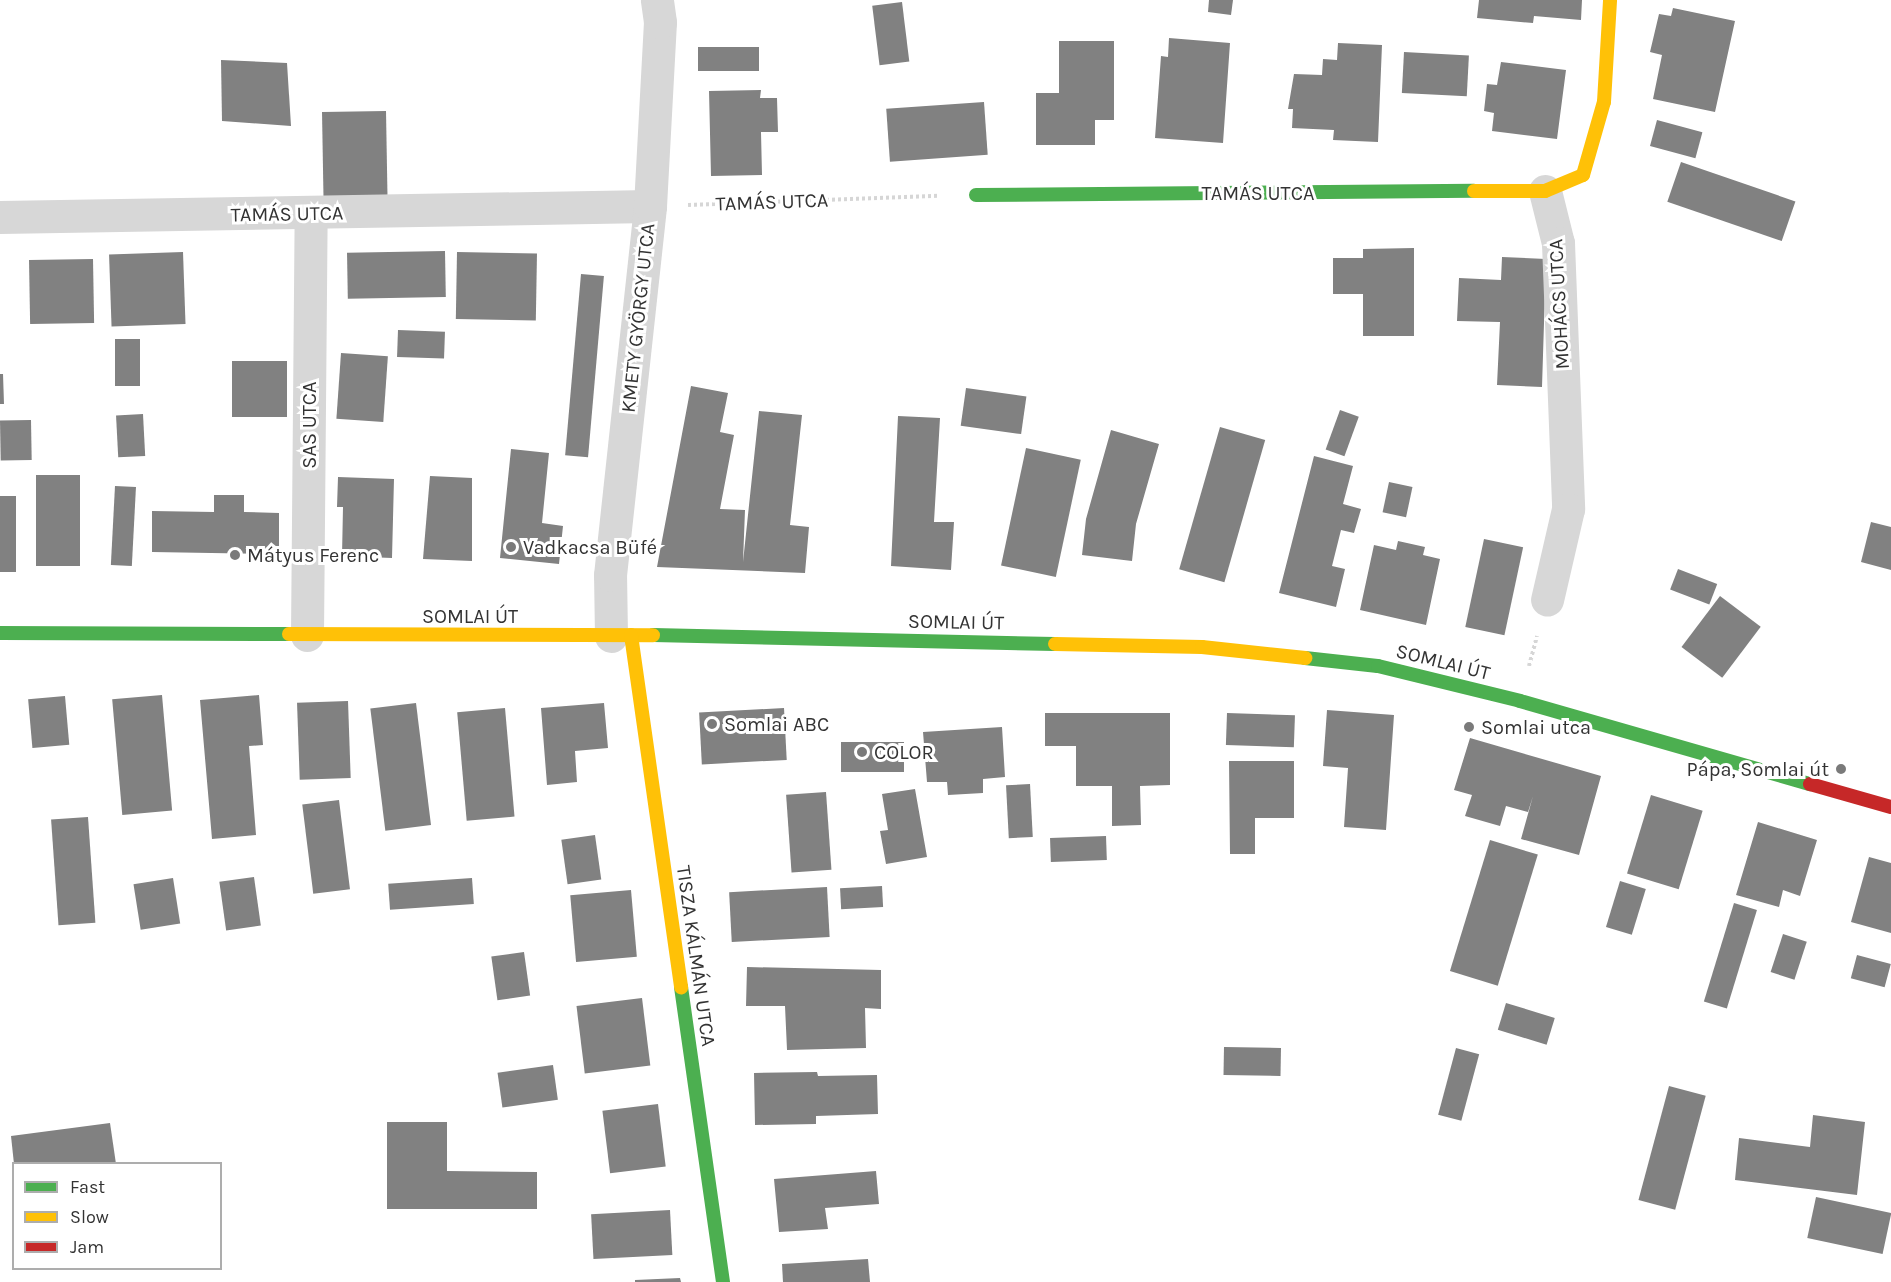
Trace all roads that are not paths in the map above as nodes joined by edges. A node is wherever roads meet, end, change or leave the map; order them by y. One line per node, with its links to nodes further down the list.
1 (657, 0): 5 (street, KMETY GYÖRGY UTCA)
2 (1610, 0): 3 (main road)
3 (1545, 191): 4 (main road, TAMÁS UTCA); 8 (street, MOHÁCS UTCA)
4 (976, 195)
5 (650, 206): 6 (street, TAMÁS UTCA); 11 (street, KMETY GYÖRGY UTCA)
6 (311, 215): 7 (street, TAMÁS UTCA); 10 (street, SAS UTCA)
7 (0, 217)
8 (1547, 600)
9 (0, 633): 10 (main road, SOMLAI ÚT)
10 (308, 635): 11 (main road, SOMLAI ÚT)
11 (621, 635): 12 (main road, SOMLAI ÚT); 13 (main road, TISZA KÁLMÁN UTCA)
12 (1891, 807)
13 (723, 1282)

